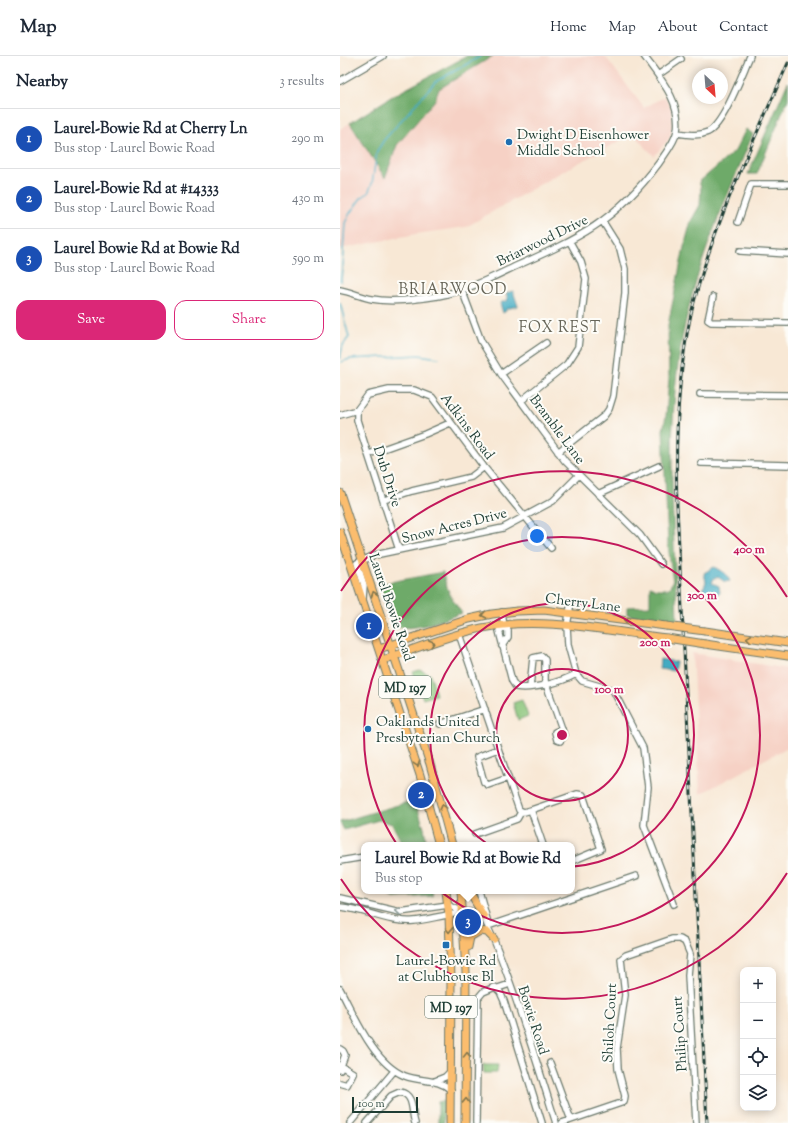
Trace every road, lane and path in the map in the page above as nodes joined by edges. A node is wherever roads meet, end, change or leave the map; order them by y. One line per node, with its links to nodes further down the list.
1 (383, 56): 6 (street)
2 (644, 56): 5 (street)
3 (750, 56): 7 (street)
4 (681, 59): 5 (street)
5 (658, 75): 7 (street)
6 (340, 80)
7 (677, 133): 9 (street, Briarwood Drive)
8 (788, 184): 10 (street)
9 (603, 222): 11 (street, Briarwood Drive); 26 (street)
10 (738, 222)
11 (570, 242): 15 (street, Briarwood Drive); 22 (street)
12 (740, 251): 13 (street)
13 (788, 254)
14 (340, 290): 15 (street, Briarwood Drive)
15 (462, 290): 19 (street, Bramble Lane)
16 (713, 297): 17 (street)
17 (788, 323)
18 (546, 343): 19 (street)
19 (501, 374): 22 (street, Bramble Lane)
20 (700, 394): 21 (street)
21 (788, 395)
22 (521, 401): 26 (street, Bramble Lane)
23 (356, 410): 24 (street); 25 (street, Adkins Road); 27 (street, Dub Drive)
24 (340, 415)
25 (450, 423): 27 (street); 31 (street, Adkins Road)
26 (558, 452): 32 (street, Bramble Lane)
27 (368, 454): 35 (street, Dub Drive)
28 (701, 463): 29 (street)
29 (788, 465)
30 (659, 466): 34 (street)
31 (484, 467): 35 (street); 36 (street, Adkins Road)
32 (578, 476): 34 (street, Bramble Lane); 36 (street, Snow Acres Drive)
33 (340, 493): 40 (main road, Laurel Bowie Road / MD 197)
34 (598, 494): 41 (street, Bramble Lane)
35 (384, 500): 39 (street, Dub Drive)
36 (526, 517): 38 (street, Adkins Road); 39 (street, Snow Acres Drive)
37 (340, 532): 42 (main road, Laurel Bowie Road / MD 197)
38 (551, 548)
39 (400, 550): 40 (street, Snow Acres Drive)
40 (362, 559): 42 (street); 50 (main road, Laurel Bowie Road / MD 197, one-way to 40)
41 (661, 564)
42 (363, 598): 51 (main road, Laurel Bowie Road / MD 197)
43 (572, 602): 45 (street)
44 (502, 612): 45 (main road, Cherry Lane); 46 (street); 50 (main road, Cherry Lane, one-way to 50)
45 (569, 613): 47 (street); 49 (main road, Cherry Lane, one-way to 45, bridge)
46 (504, 626): 47 (main road, Cherry Lane); 48 (main road, Cherry Lane); 57 (street)
47 (567, 626): 53 (main road, Cherry Lane, bridge); 55 (street)
48 (459, 634): 52 (main road, Cherry Lane, one-way to 48); 58 (street)
49 (788, 643)
50 (391, 644): 51 (main road, Cherry Lane); 52 (main road, Laurel Bowie Road / MD 197)
51 (379, 649): 54 (main road, Laurel Bowie Road / MD 197)
52 (395, 656): 54 (main road, Cherry Lane); 67 (main road, Laurel Bowie Road / MD 197, one-way to 52)
53 (788, 656)
54 (383, 660): 66 (main road, Laurel Bowie Road / MD 197, one-way to 66)
55 (576, 674): 56 (street); 78 (street)
56 (546, 684): 57 (street); 57 (street); 60 (street)
57 (530, 687)
58 (485, 709): 59 (street); 61 (street)
59 (440, 724)
60 (562, 729)
61 (498, 749): 62 (street); 62 (street)
62 (508, 778): 64 (street)
63 (530, 810): 64 (street); 68 (street); 70 (street)
64 (520, 812): 65 (street)
65 (476, 834)
66 (438, 842)
67 (451, 842)
68 (542, 842)
69 (361, 858): 71 (street)
70 (575, 860)
71 (340, 861)
72 (636, 876): 84 (street)
73 (446, 894): 79 (main road, MD 197)
74 (460, 894): 81 (main road, MD 197)
75 (471, 894): 83 (main road)
76 (480, 894): 84 (street, Bowie Road)
77 (340, 898): 79 (street, one-way to 77)
78 (674, 904)
79 (448, 905): 81 (street); 82 (main road, MD 197)
80 (340, 907): 82 (street)
81 (463, 912): 82 (street); 83 (street); 87 (main road, MD 197)
82 (449, 916): 95 (main road, MD 197, one-way to 95)
83 (484, 917): 84 (street, Bowie Road)
84 (488, 926): 85 (street, Bowie Road)
85 (494, 939): 87 (main road); 88 (street, Bowie Road)
86 (687, 944): 101 (street, Shiloh Court); 111 (street, Philip Court)
87 (466, 972): 106 (main road, MD 197, one-way to 87)
88 (510, 984): 89 (street); 99 (street, Bowie Road)
89 (498, 988): 100 (street); 107 (street)
90 (341, 992): 94 (street)
91 (340, 1049): 93 (street)
92 (550, 1063): 101 (street)
93 (340, 1067): 97 (street)
94 (394, 1071): 96 (street); 102 (street)
95 (451, 1072): 96 (street); 98 (main road, MD 197)
96 (435, 1081): 98 (street)
97 (340, 1083)
98 (451, 1090): 105 (main road, MD 197)
99 (550, 1105): 100 (street); 109 (street, Bowie Road)
100 (538, 1107): 108 (street)
101 (571, 1120): 110 (street)
102 (350, 1123)
103 (368, 1123): 104 (street)
104 (415, 1123)
105 (450, 1123)
106 (465, 1123)
107 (476, 1123)
108 (542, 1123)
109 (556, 1123)
110 (562, 1123)
111 (696, 1123)

